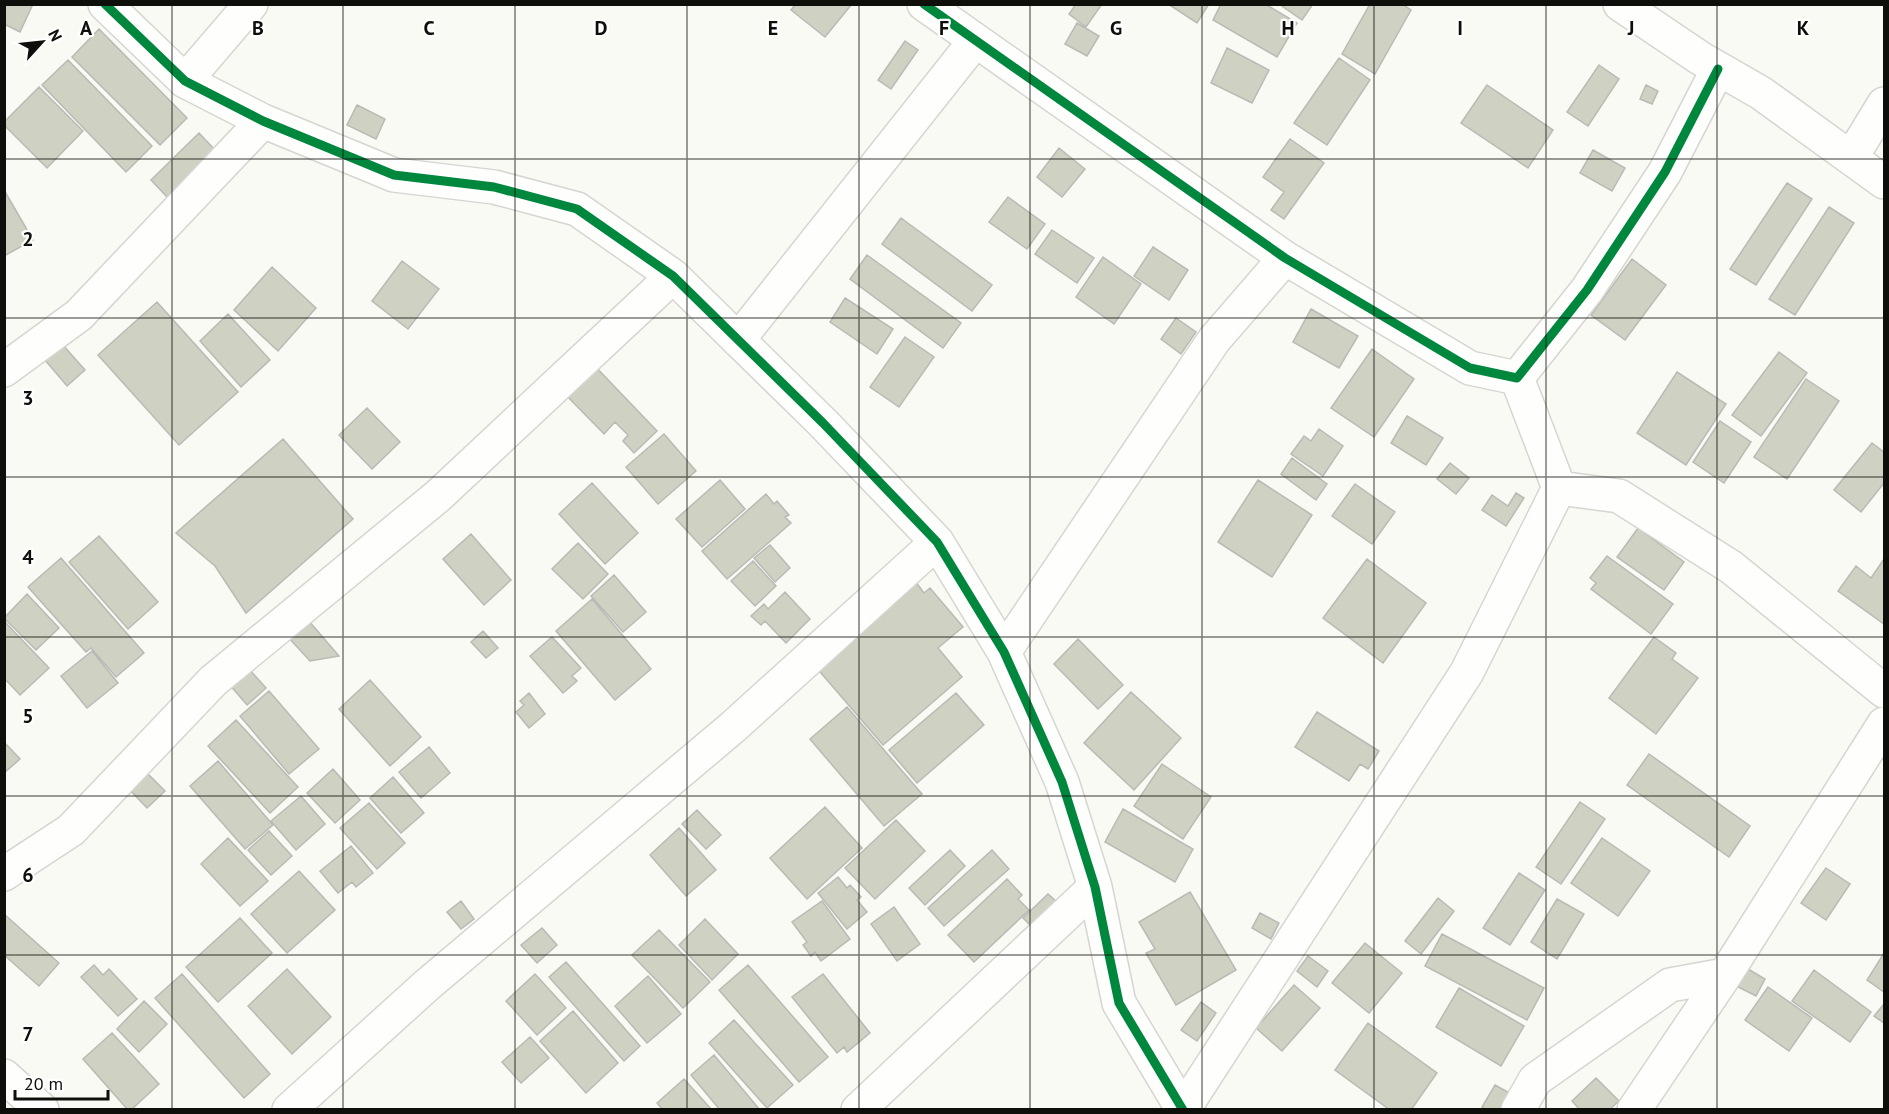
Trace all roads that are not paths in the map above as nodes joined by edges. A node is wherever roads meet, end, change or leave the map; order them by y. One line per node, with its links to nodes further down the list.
1 (105, 4): 7 (street)
2 (251, 4): 7 (street)
3 (924, 4): 5 (street)
4 (1620, 4): 6 (street)
5 (975, 41): 12 (street); 14 (street)
6 (1719, 69): 10 (street); 16 (street)
7 (185, 81): 9 (street)
8 (1884, 104): 10 (street)
9 (263, 121): 13 (street); 15 (street)
10 (1851, 158): 11 (street)
11 (1884, 182)
12 (1285, 258): 16 (street); 19 (street)
13 (673, 276): 14 (street); 22 (street)
14 (738, 340): 18 (street)
15 (4, 370)
16 (1517, 378): 17 (street)
17 (1559, 488): 20 (street); 29 (street)
18 (937, 542): 19 (street); 27 (street)
19 (1005, 652): 23 (street)
20 (1884, 691)
21 (1884, 724): 24 (street)
22 (4, 874)
23 (1095, 887): 28 (street); 29 (street)
24 (1725, 975): 30 (street); 31 (street)
25 (4, 1076): 26 (street)
26 (42, 1110)
27 (289, 1110)
28 (858, 1110)
29 (1183, 1110)
30 (1518, 1110)
31 (1634, 1110)

